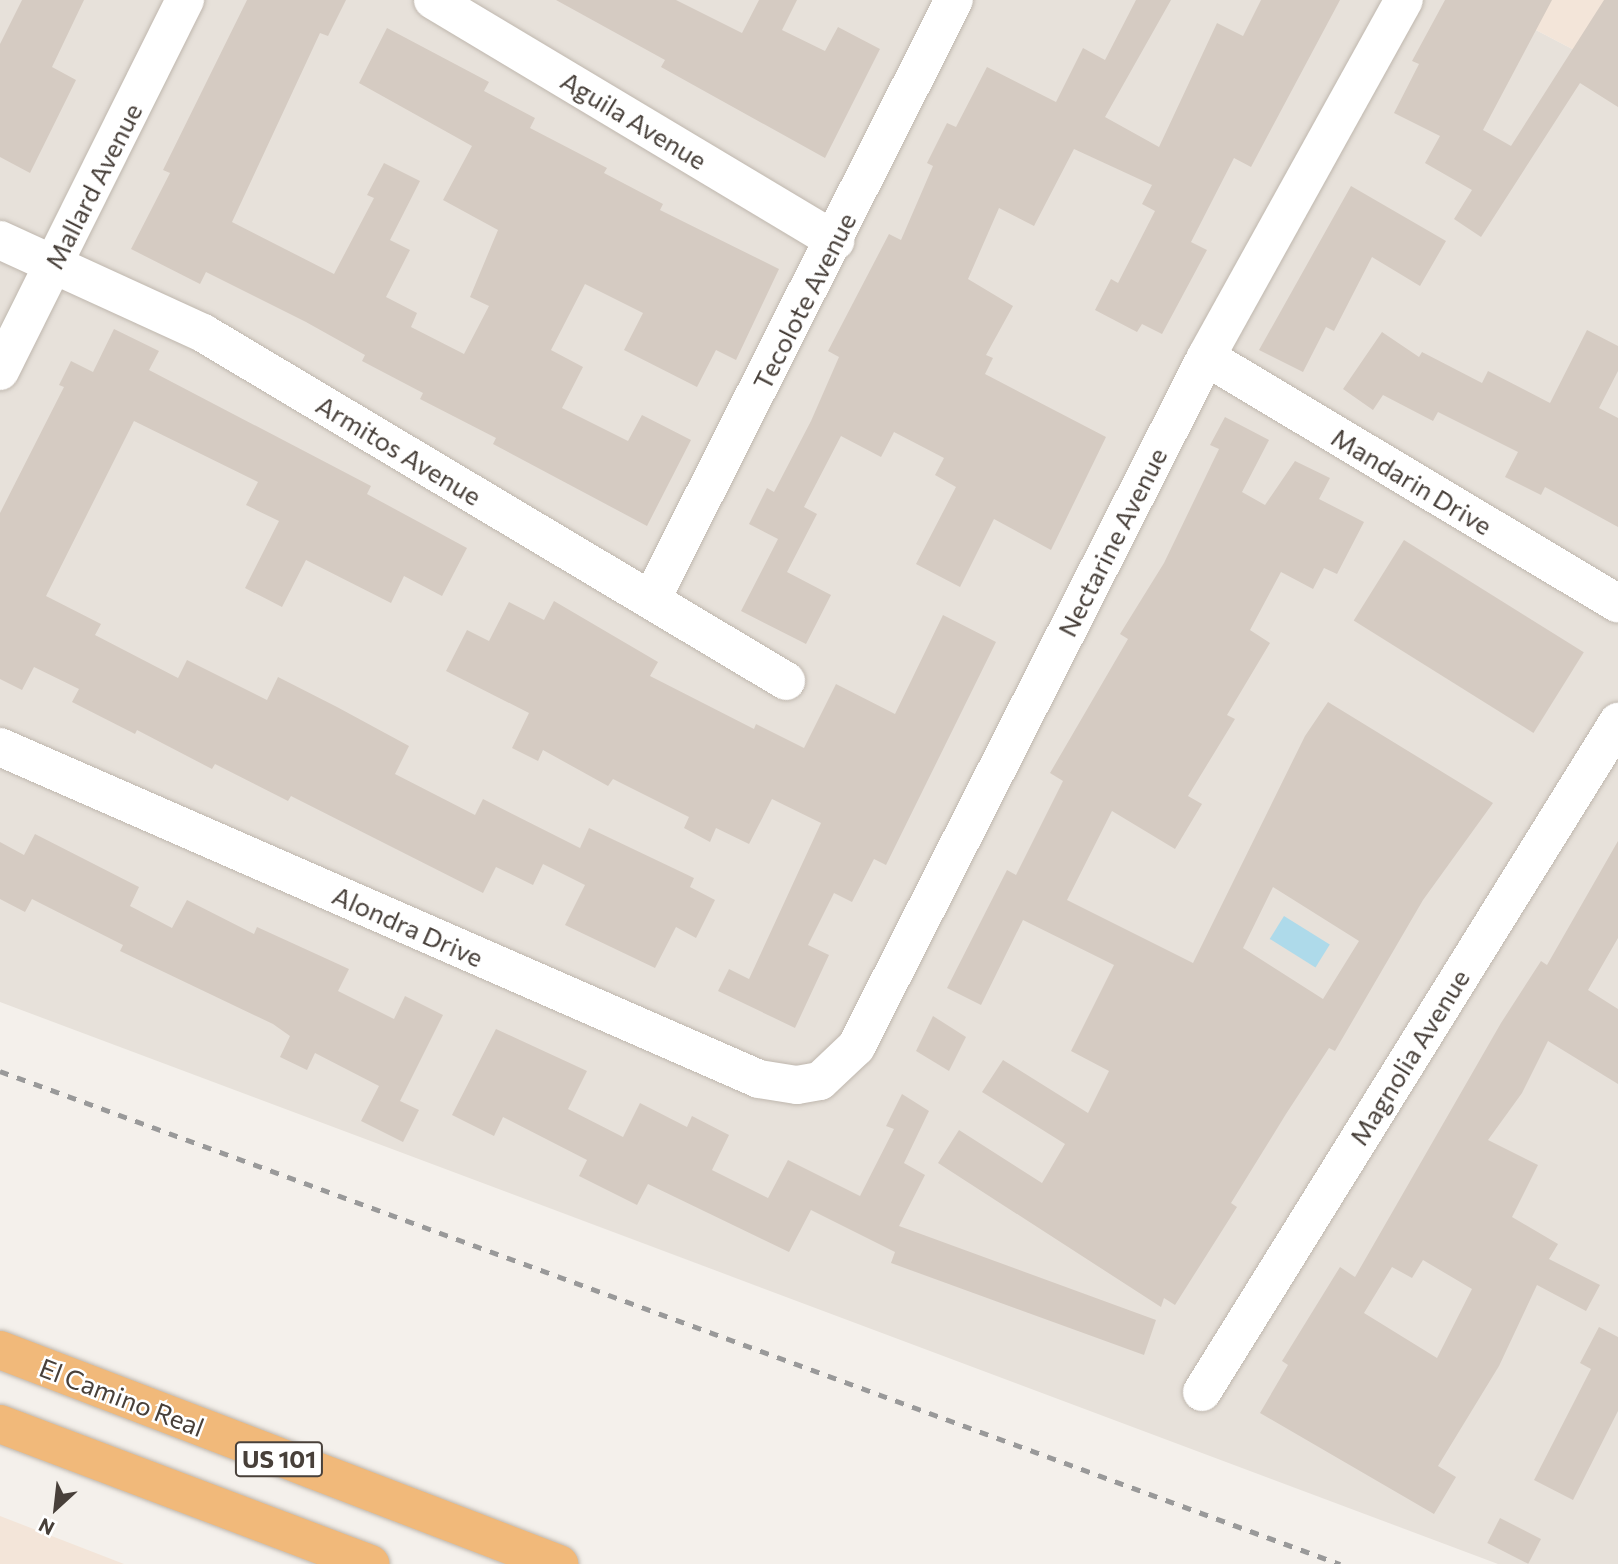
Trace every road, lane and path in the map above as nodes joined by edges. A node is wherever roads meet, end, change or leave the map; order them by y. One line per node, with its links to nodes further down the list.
1 (185, 0): 7 (street, Mallard Avenue)
2 (433, 0): 6 (street, Aguila Avenue)
3 (954, 0): 6 (street, Tecolote Avenue)
4 (1404, 0): 8 (street, Nectarine Avenue)
5 (0, 240): 7 (street, Armitos Avenue)
6 (835, 241): 10 (street, Tecolote Avenue)
7 (55, 261): 9 (street, Mallard Avenue); 10 (street, Armitos Avenue)
8 (1206, 357): 11 (street, Mandarin Drive); 15 (street, Nectarine Avenue)
9 (0, 371)
10 (651, 600): 12 (street, Armitos Avenue)
11 (1618, 604)
12 (786, 681)
13 (1618, 722): 17 (street, Magnolia Avenue)
14 (0, 747): 15 (street, Alondra Drive)
15 (820, 1082)
16 (0, 1350): 20 (highway, El Camino Real / US 101)
17 (1202, 1392)
18 (0, 1424): 19 (highway, US 101)
19 (370, 1564)
20 (559, 1564)

